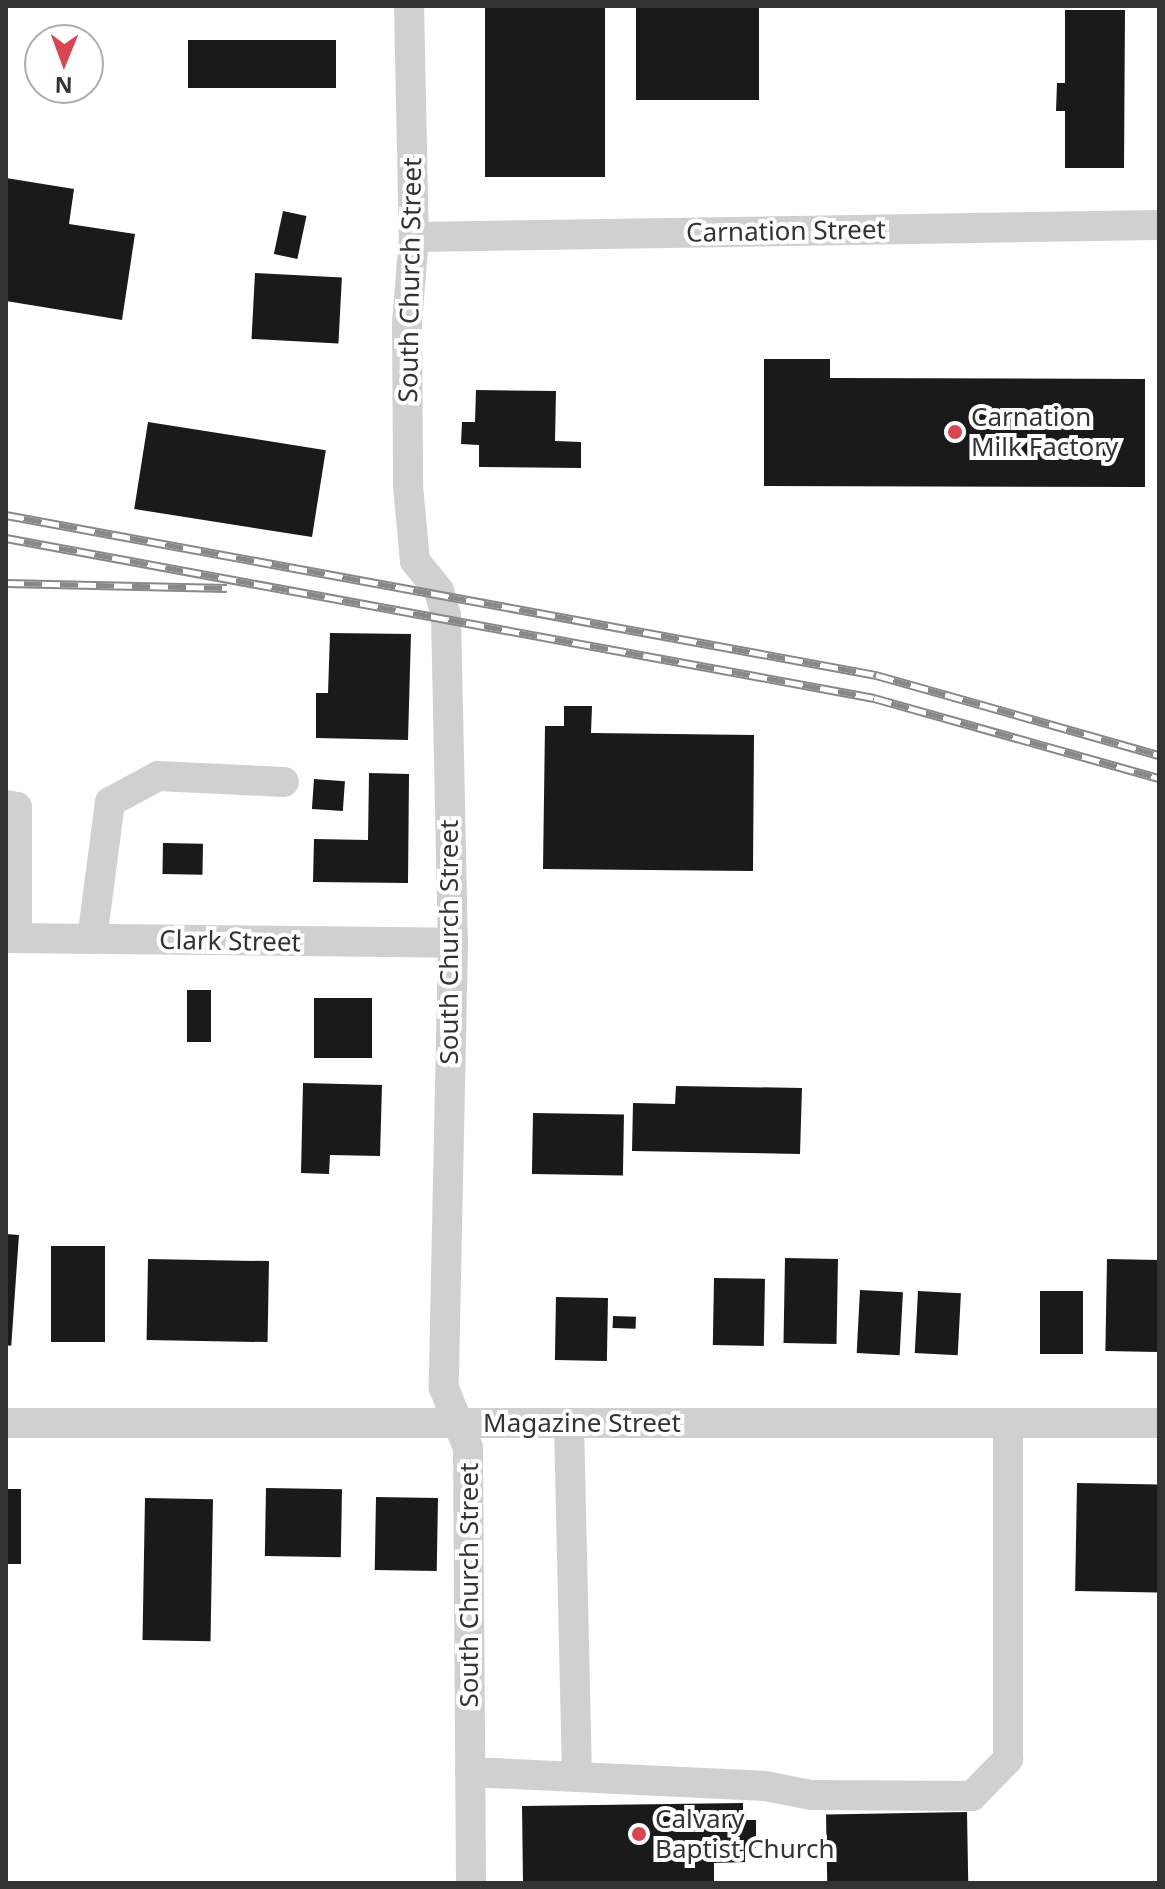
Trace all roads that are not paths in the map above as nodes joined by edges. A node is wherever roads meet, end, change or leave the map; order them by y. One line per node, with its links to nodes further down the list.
1 (409, 6): 3 (street, South Church Street)
2 (1159, 225): 3 (street, Carnation Street)
3 (414, 237): 8 (street, South Church Street)
4 (284, 782): 7 (street)
5 (6, 805): 6 (street)
6 (11, 938): 7 (street, Clark Street)
7 (92, 939): 8 (street, Clark Street)
8 (453, 943): 9 (street, South Church Street)
9 (458, 1422): 10 (street, Magazine Street); 13 (street, Magazine Street); 14 (street, South Church Street)
10 (6, 1423)
11 (1008, 1423): 12 (street, Magazine Street); 13 (street, Magazine Street); 15 (street)
12 (1159, 1423)
13 (569, 1424): 15 (street)
14 (470, 1772): 15 (street); 16 (street, South Church Street)
15 (577, 1777)
16 (471, 1883)

